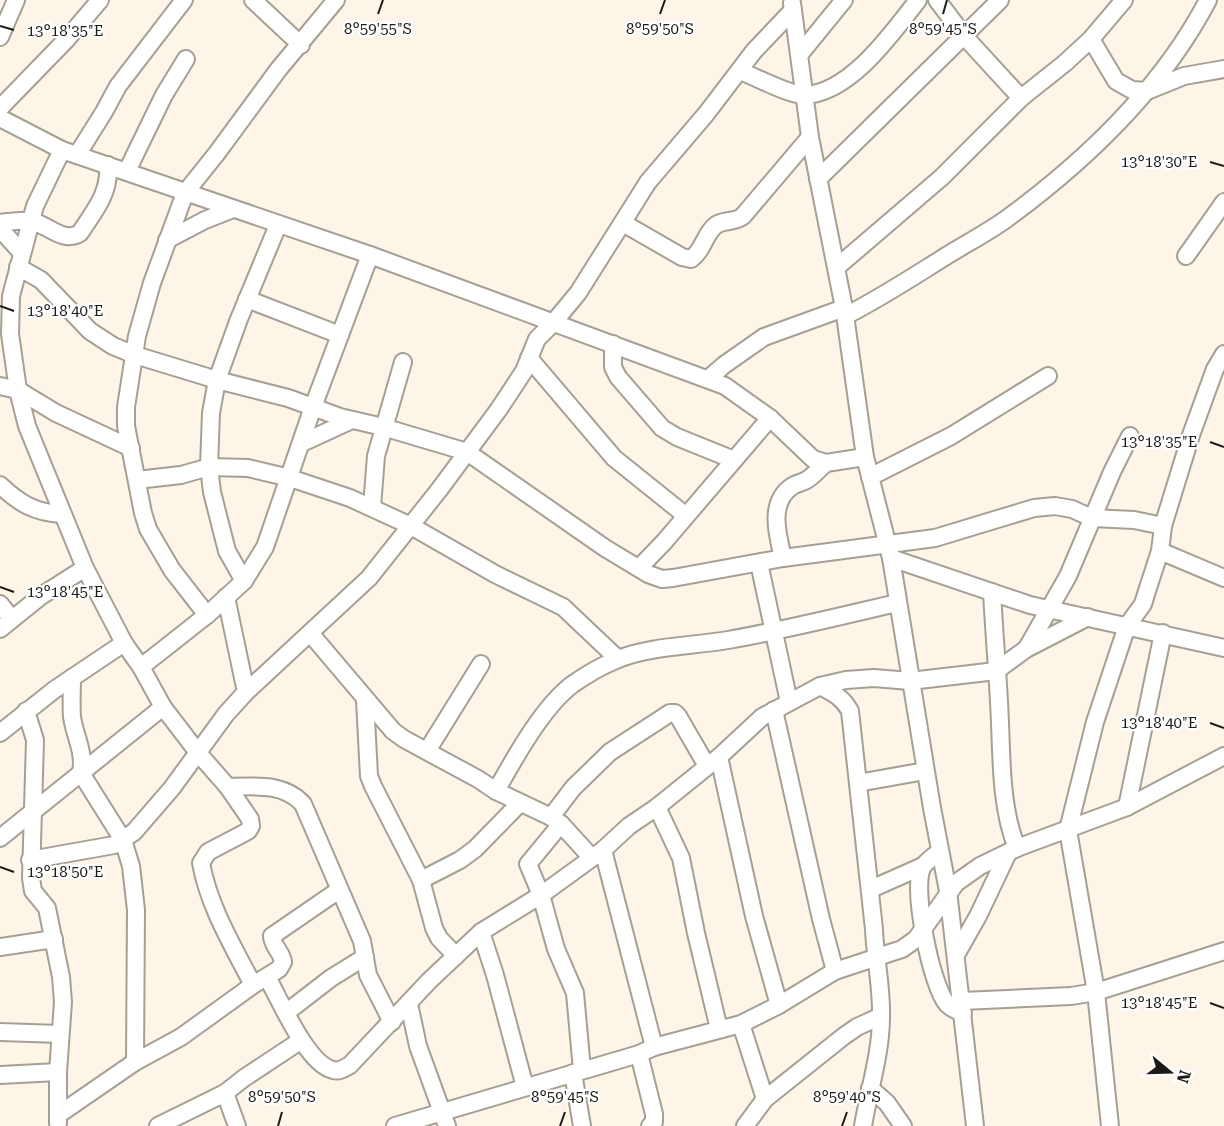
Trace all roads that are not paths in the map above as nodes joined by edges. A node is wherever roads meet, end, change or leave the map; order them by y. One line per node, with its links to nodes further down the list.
1 (16, 0): 13 (street)
2 (100, 0): 24 (street)
3 (184, 0): 27 (street)
4 (253, 0): 16 (street)
5 (336, 0): 16 (street)
6 (844, 0): 17 (street)
7 (918, 0): 22 (street)
8 (937, 0): 14 (street)
9 (1000, 0): 14 (street)
10 (1124, 0): 15 (street)
11 (1208, 0): 21 (street)
12 (792, 5): 17 (street); 20 (street)
13 (0, 37)
14 (964, 37): 23 (street); 30 (street)
15 (1091, 39): 21 (street); 23 (street)
16 (301, 45): 31 (street)
17 (800, 54): 22 (street)
18 (186, 59): 29 (street)
19 (1224, 69): 21 (street)
20 (740, 71): 22 (street); 36 (street)
21 (1147, 91): 45 (street)
22 (804, 95): 26 (street)
23 (1021, 98): 42 (street)
24 (0, 108)
25 (0, 118): 27 (street)
26 (810, 137): 30 (street); 36 (street)
27 (69, 152): 28 (street); 34 (street)
28 (108, 165): 29 (street); 34 (street)
29 (126, 171): 31 (street)
30 (818, 179): 42 (street)
31 (185, 193): 33 (street); 39 (street)
32 (1224, 202): 41 (street)
33 (233, 209): 37 (street); 39 (street)
34 (31, 220): 35 (street); 43 (street)
35 (0, 223)
36 (623, 223): 46 (street)
37 (278, 225): 40 (street); 44 (street)
38 (0, 229): 43 (street)
39 (167, 240): 51 (street)
40 (370, 255): 46 (street); 47 (street)
41 (1186, 256)
42 (837, 267): 45 (street)
43 (14, 271): 49 (street); 51 (street)
44 (247, 299): 47 (street); 57 (street)
45 (845, 312): 54 (street); 69 (street)
46 (554, 322): 48 (street); 52 (street)
47 (340, 335): 61 (street)
48 (613, 344): 56 (street); 70 (street)
49 (6, 354): 60 (street)
50 (1224, 354): 82 (street)
51 (135, 355): 57 (street); 67 (street)
52 (529, 358): 68 (street); 79 (street)
53 (403, 362): 64 (street)
54 (724, 365): 56 (street); 59 (street)
55 (1048, 376): 73 (street)
56 (708, 379): 59 (street)
57 (217, 380): 61 (street); 72 (street)
58 (0, 386): 60 (street)
59 (725, 386): 62 (street)
60 (18, 390): 67 (street); 78 (street)
61 (313, 407): 63 (street); 66 (street)
62 (770, 418): 70 (street); 71 (street)
63 (352, 420): 64 (street); 66 (street)
64 (383, 427): 68 (street); 77 (street)
65 (1130, 436): 80 (street)
66 (302, 443): 74 (street)
67 (131, 448): 75 (street)
68 (467, 452): 81 (street); 88 (street)
69 (866, 457): 71 (street); 73 (street)
70 (734, 460): 79 (street)
71 (825, 463): 85 (street)
72 (209, 467): 74 (street); 75 (street); 90 (street)
73 (870, 477): 84 (street)
74 (290, 478): 77 (street); 90 (street)
75 (137, 480): 96 (street)
76 (0, 484): 78 (street)
77 (372, 507): 81 (street)
78 (62, 514): 87 (street)
79 (685, 516): 88 (street)
80 (1092, 518): 82 (street); 84 (street); 95 (street)
81 (411, 526): 101 (street); 106 (street)
82 (1163, 526): 83 (street)
83 (1160, 551): 89 (street); 99 (street)
84 (889, 552): 85 (street); 91 (street); 93 (street)
85 (783, 558): 86 (street)
86 (759, 563): 88 (street); 100 (street)
87 (85, 568): 98 (street); 103 (street)
88 (639, 568)
89 (1224, 578)
90 (244, 581): 92 (street)
91 (992, 592): 95 (street); 109 (street)
92 (226, 597): 96 (street); 113 (street)
93 (897, 603): 100 (street); 111 (street)
94 (0, 604): 98 (street)
95 (1050, 609): 97 (street); 105 (street)
96 (207, 615): 108 (street)
97 (1088, 617): 99 (street); 105 (street)
98 (6, 624)
99 (1127, 626): 102 (street); 133 (street)
100 (774, 631): 106 (street); 115 (street)
101 (310, 633): 113 (street); 114 (street)
102 (1162, 633): 104 (street); 130 (street)
103 (124, 643): 108 (street); 110 (street)
104 (1224, 648)
105 (1026, 649): 109 (street)
106 (618, 659): 127 (street)
107 (482, 664): 119 (street)
108 (141, 667): 116 (street)
109 (996, 671): 111 (street); 136 (street)
110 (72, 678): 117 (street); 124 (street)
111 (910, 681): 112 (street); 123 (street)
112 (820, 686): 115 (street); 125 (street)
113 (246, 692): 120 (street)
114 (365, 700): 119 (street); 141 (street)
115 (782, 706): 122 (street); 155 (street)
116 (163, 707): 120 (street); 124 (street)
117 (26, 711): 118 (street); 131 (street)
118 (0, 733)
119 (427, 751): 127 (street)
120 (199, 754): 126 (street); 135 (street)
121 (1224, 756): 130 (street)
122 (713, 762): 129 (street); 132 (street); 159 (street)
123 (925, 771): 125 (street); 137 (street)
124 (81, 773): 131 (street); 135 (street)
125 (858, 783): 142 (street)
126 (228, 787): 143 (street); 156 (street)
127 (496, 791): 128 (street)
128 (520, 803): 132 (street); 141 (street)
129 (657, 807): 138 (street); 165 (street)
130 (1127, 807): 133 (street)
131 (33, 812): 134 (street); 139 (street)
132 (556, 821): 138 (street); 145 (street)
133 (1068, 830): 136 (street); 157 (street)
134 (0, 838)
135 (123, 840): 139 (street); 170 (street)
136 (1012, 851): 144 (street); 151 (street)
137 (939, 852): 140 (street); 144 (street)
138 (597, 854): 145 (street); 169 (street)
139 (30, 860): 148 (street)
140 (923, 866): 142 (street); 146 (street)
141 (421, 880): 152 (street)
142 (870, 889): 154 (street)
143 (339, 890): 153 (street); 156 (street)
144 (948, 891): 146 (street); 151 (street)
145 (541, 894): 147 (street); 172 (street)
146 (923, 929): 154 (street); 160 (street)
147 (481, 932): 152 (street); 174 (street)
148 (54, 939): 149 (street); 167 (street)
149 (0, 947)
150 (1224, 951): 157 (street)
151 (957, 953): 160 (street)
152 (456, 956): 158 (street)
153 (365, 957): 161 (street); 163 (street)
154 (875, 958): 155 (street); 162 (street)
155 (835, 971): 159 (street)
156 (260, 981): 161 (street); 170 (street)
157 (1096, 992): 160 (street); 189 (street)
158 (409, 1004): 163 (street); 178 (street)
159 (779, 1005): 164 (street)
160 (963, 1007): 188 (street)
161 (287, 1012): 168 (street)
162 (881, 1016): 175 (street); 177 (street)
163 (392, 1022): 168 (street)
164 (741, 1024): 165 (street); 177 (street)
165 (719, 1029): 169 (street)
166 (0, 1032): 167 (street)
167 (60, 1034): 171 (street)
168 (300, 1041): 176 (street)
169 (646, 1051): 172 (street); 184 (street)
170 (135, 1062): 179 (street)
171 (58, 1072): 173 (street); 179 (street)
172 (578, 1072): 174 (street); 183 (street)
173 (0, 1075)
174 (525, 1087): 178 (street)
175 (870, 1089): 186 (street); 187 (street)
176 (225, 1094): 180 (street); 181 (street)
177 (765, 1099): 185 (street)
178 (445, 1119): 182 (street)
179 (58, 1121)
180 (168, 1124)
181 (237, 1126)
182 (394, 1126)
183 (582, 1126)
184 (650, 1126)
185 (744, 1126)
186 (863, 1126)
187 (903, 1126)
188 (975, 1126)
189 (1110, 1126)

